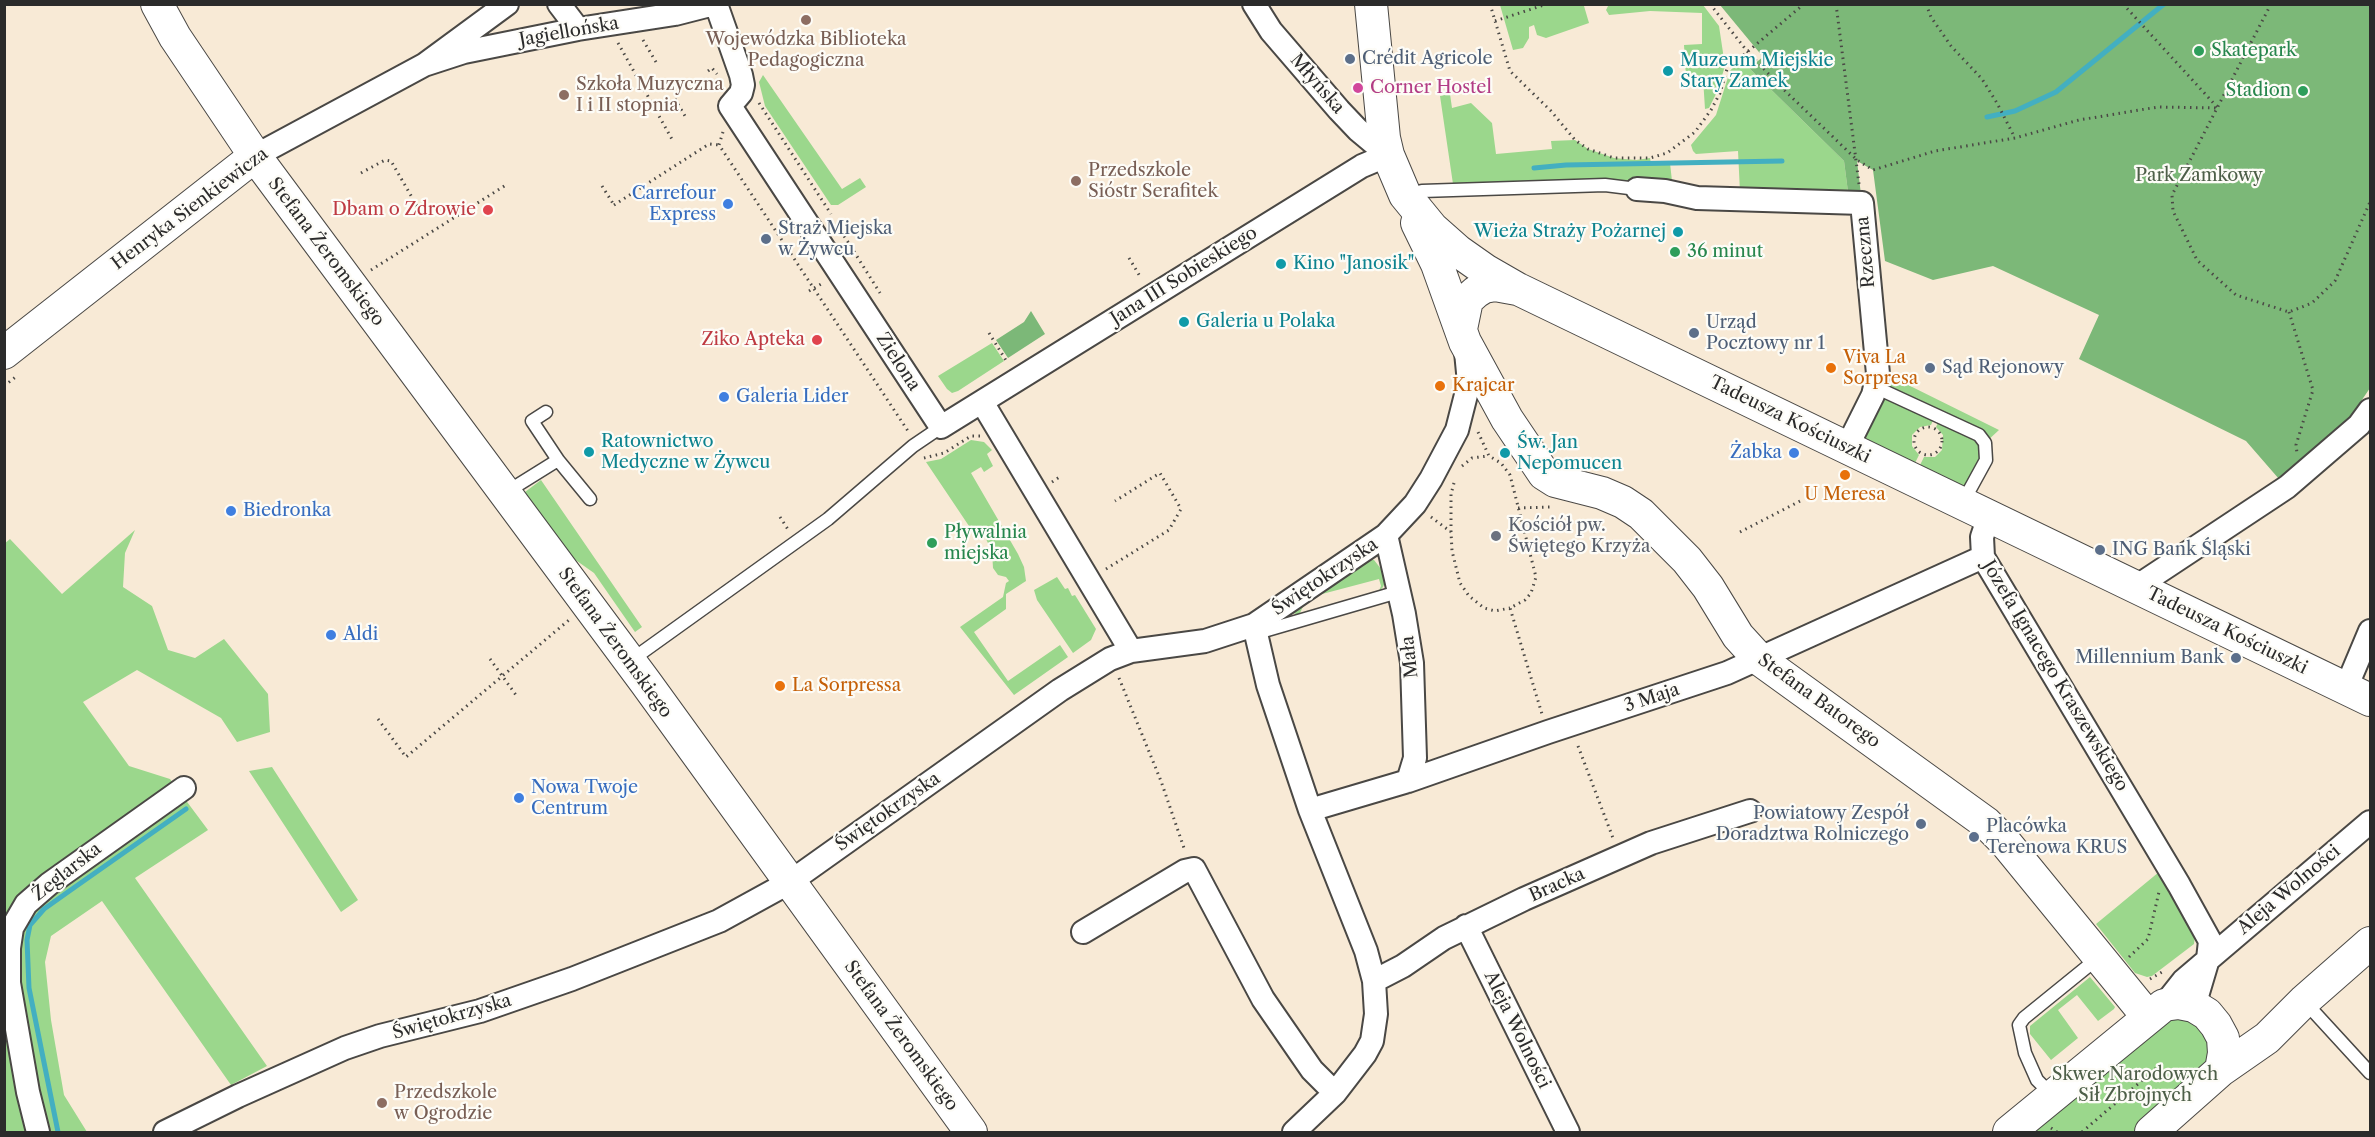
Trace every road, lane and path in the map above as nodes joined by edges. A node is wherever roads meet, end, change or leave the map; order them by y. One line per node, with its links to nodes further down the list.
1 (157, 4): 31 (street, Stefana Żeromskiego)
2 (507, 4): 21 (street, Henryka Sienkiewicza)
3 (559, 4): 16 (street)
4 (715, 4): 16 (street, Jagiellońska); 58 (street, Zielona)
5 (1254, 4): 30 (street, Młyńska)
6 (1371, 4): 30 (street, Tadeusza Kościuszki)
7 (1490, 4): 15 (path)
8 (1547, 4): 15 (path)
9 (1710, 4): 19 (path)
10 (1804, 4): 19 (path)
11 (1836, 4): 32 (path)
12 (1926, 4): 27 (path)
13 (2123, 4): 24 (path)
14 (2271, 4): 24 (path)
15 (1495, 21): 19 (path)
16 (578, 29): 21 (street, Jagiellońska)
17 (639, 33): 20 (path)
18 (615, 37): 28 (path)
19 (1747, 51): 32 (path)
20 (656, 62)
21 (424, 65): 31 (street, Henryka Sienkiewicza)
22 (675, 99): 25 (path)
23 (758, 99): 41 (path)
24 (2217, 108): 27 (path); 48 (path)
25 (685, 116)
26 (724, 130): 29 (path)
27 (2015, 138): 32 (path)
28 (673, 141)
29 (719, 145): 35 (path); 60 (path)
30 (1388, 155): 37 (street, Tadeusza Kościuszki); 54 (street, Jana III Sobieskiego)
31 (255, 156): 51 (street, Henryka Sienkiewicza); 70 (street, Stefana Żeromskiego)
32 (1857, 160): 39 (path)
33 (361, 173): 40 (path)
34 (506, 185): 44 (path)
35 (602, 186)
36 (1637, 189): 37 (lane); 39 (street, Rzeczna)
37 (1406, 198): 46 (street, Tadeusza Kościuszki); 50 (street, Stefana Batorego)
38 (2370, 202): 48 (path)
39 (1862, 203): 53 (street, Rzeczna)
40 (417, 206)
41 (831, 214)
42 (841, 231): 47 (path)
43 (1129, 258): 45 (path)
44 (369, 271)
45 (1142, 280)
46 (1518, 289): 50 (street); 62 (street, Tadeusza Kościuszki)
47 (884, 300)
48 (2289, 312): 67 (path)
49 (989, 333): 52 (path)
50 (1463, 335): 57 (street, Stefana Batorego); 59 (street, Świętokrzyska)
51 (4, 353)
52 (1009, 364)
53 (1875, 387): 62 (street, Rzeczna); 74 (lane)
54 (982, 402): 58 (street); 85 (street)
55 (2370, 410): 67 (street)
56 (546, 412): 66 (lane)
57 (1507, 419): 59 (street); 87 (street, Stefana Batorego)
58 (941, 427): 88 (lane)
59 (1457, 430): 64 (path); 76 (street, Świętokrzyska)
60 (909, 432)
61 (986, 438): 65 (path)
62 (1847, 447): 74 (street, Tadeusza Kościuszki)
63 (1920, 453): 63 (path)
64 (1489, 456): 68 (path); 81 (path)
65 (917, 459)
66 (558, 460): 70 (lane); 71 (lane)
67 (2310, 468): 79 (street)
68 (1460, 470)
69 (1457, 476): 81 (path)
70 (504, 493): 88 (street, Stefana Żeromskiego)
71 (590, 499)
72 (1804, 499): 75 (path)
73 (1115, 501): 78 (path)
74 (1976, 509): 77 (street, Józefa Ignacego Kraszewskiego); 79 (street, Tadeusza Kościuszki)
75 (1740, 532)
76 (1386, 535): 80 (street, Mała); 83 (street, Świętokrzyska)
77 (1983, 557): 87 (street, 3 Maja); 109 (street, Józefa Ignacego Kraszewskiego)
78 (1106, 570)
79 (2136, 587): 91 (street, Tadeusza Kościuszki)
80 (1398, 592): 83 (lane); 96 (street, Mała)
81 (1510, 608): 94 (path)
82 (577, 614): 89 (path)
83 (1256, 629): 85 (street, Świętokrzyska); 98 (street)
84 (2370, 631): 91 (street)
85 (1131, 651): 103 (street, Świętokrzyska)
86 (490, 659): 89 (path)
87 (1759, 659): 94 (street, 3 Maja); 108 (street, Stefana Batorego)
88 (629, 662): 103 (street, Stefana Żeromskiego)
89 (504, 675): 92 (path); 93 (path)
90 (1118, 675): 102 (path)
91 (2358, 694)
92 (516, 695)
93 (378, 719)
94 (1548, 732): 96 (street, 3 Maja)
95 (1578, 746): 101 (path)
96 (1408, 781): 98 (street, 3 Maja)
97 (184, 788): 121 (street, Żeglarska)
98 (1310, 810): 112 (street)
99 (1750, 812): 101 (street, Bracka)
100 (2370, 822): 109 (street, Aleja Wolności)
101 (1620, 856): 105 (street, Bracka)
102 (1194, 869): 106 (street); 119 (street)
103 (790, 882): 122 (street, Świętokrzyska); 123 (street, Stefana Żeromskiego)
104 (2161, 885): 108 (path)
105 (1466, 927): 112 (street, Bracka); 125 (street, Aleja Wolności)
106 (1083, 932)
107 (2370, 943): 113 (street)
108 (2111, 959): 114 (street, Stefana Batorego); 120 (lane)
109 (2208, 959): 114 (street); 114 (street, Aleja Wolności)
110 (2170, 966): 111 (path)
111 (2143, 979)
112 (1374, 981): 119 (street)
113 (2300, 1006): 115 (street); 117 (street); 118 (lane)
114 (2169, 1010): 115 (street, Stefana Batorego); 120 (street, Aleja Wolności)
115 (2223, 1038): 117 (street)
116 (2160, 1065): 127 (path)
117 (2221, 1070): 128 (street)
118 (2370, 1073)
119 (1335, 1093): 124 (street)
120 (2053, 1096): 126 (street, Aleja Wolności)
121 (38, 1132)
122 (165, 1132)
123 (971, 1132)
124 (1294, 1132)
125 (1568, 1132)
126 (2009, 1132)
127 (2082, 1132)
128 (2151, 1132)

